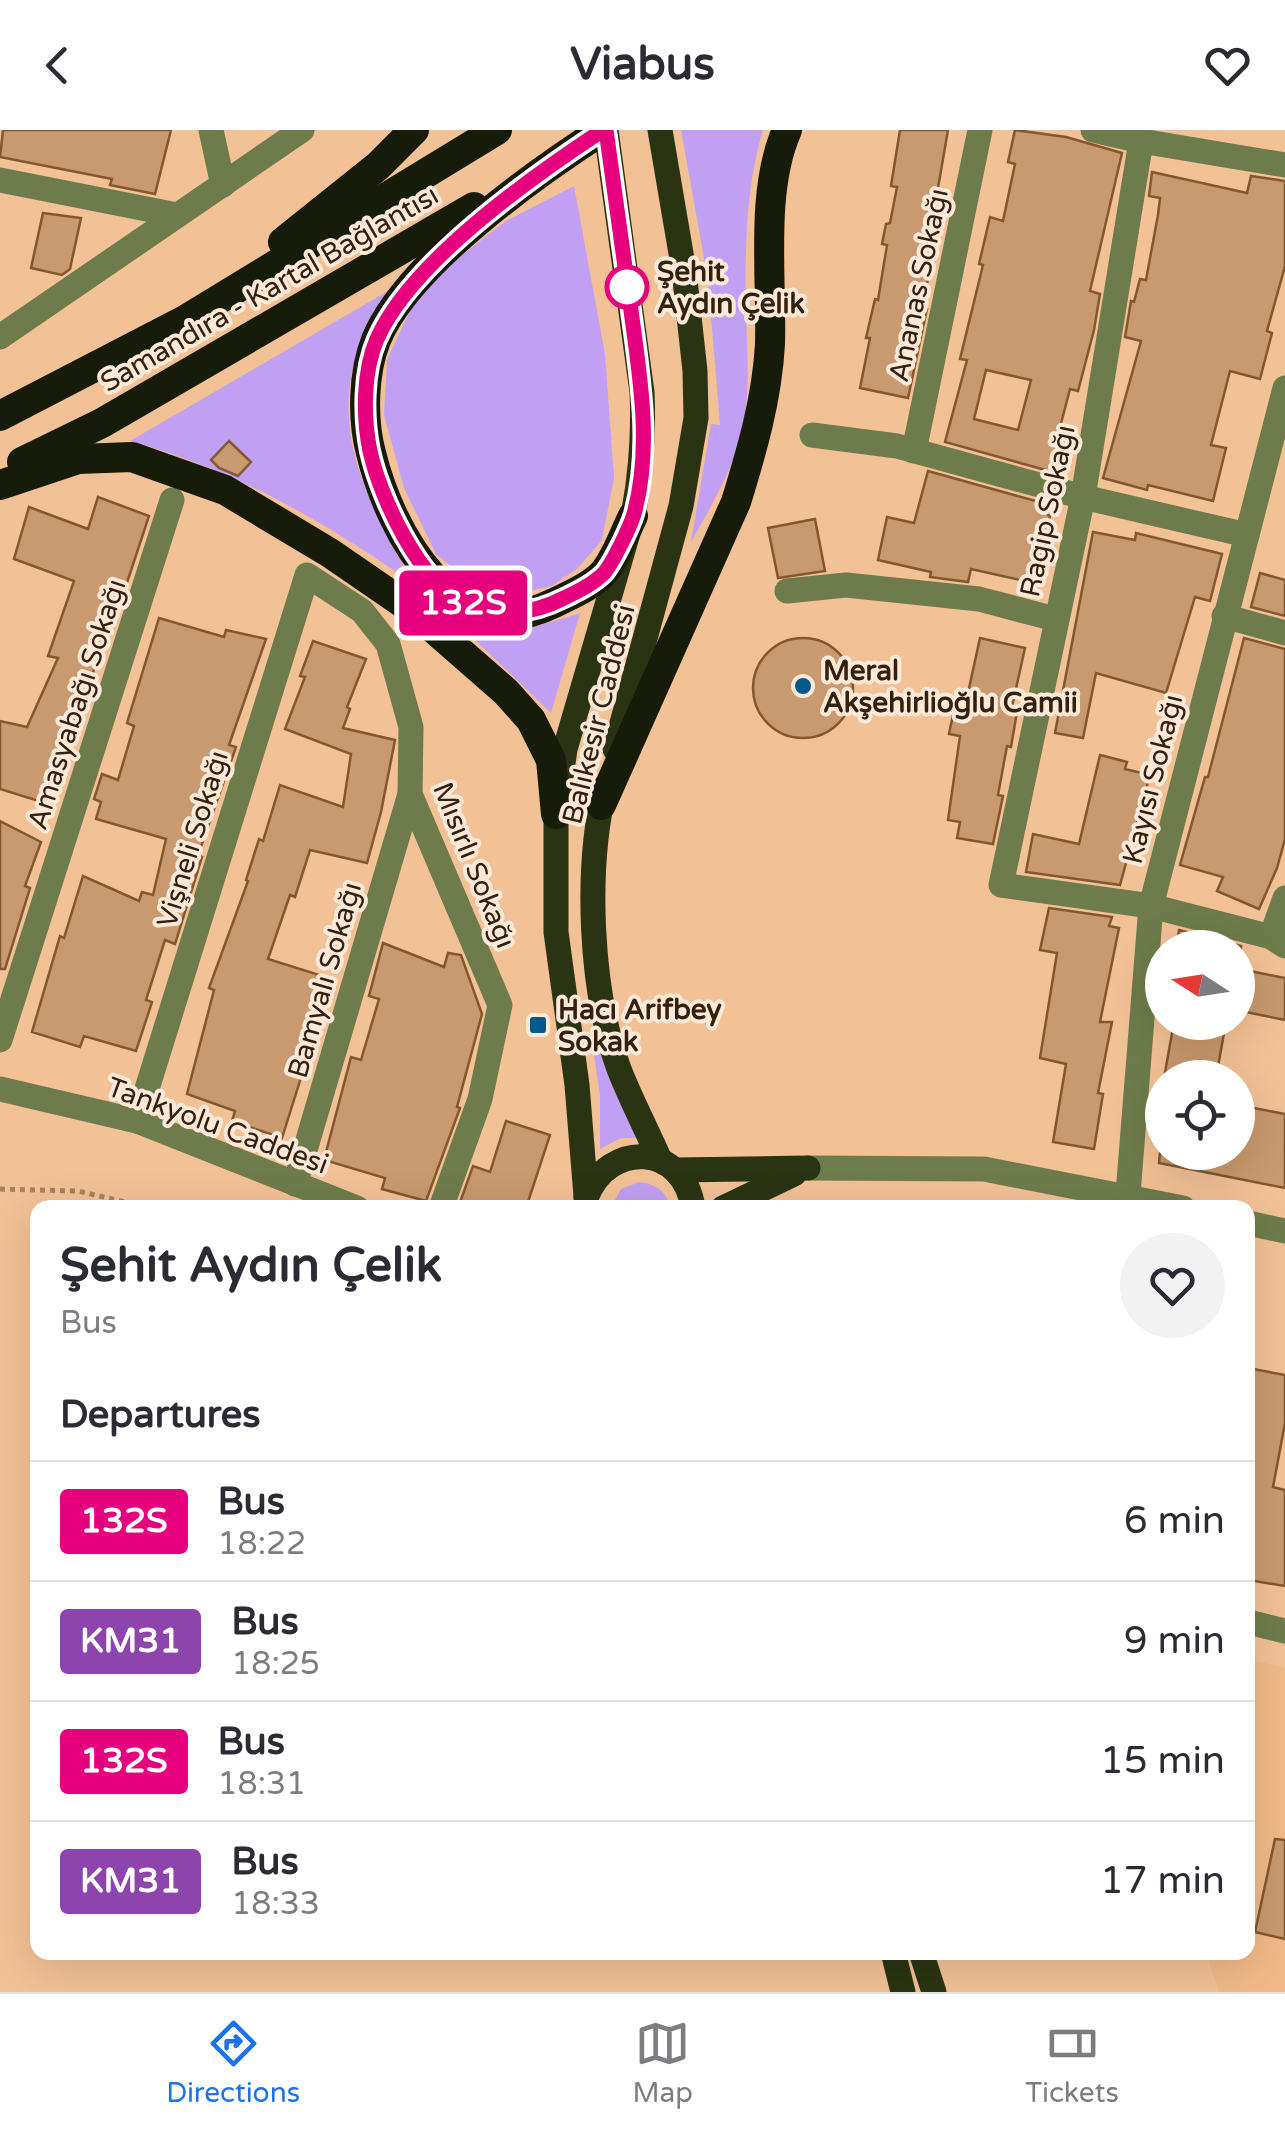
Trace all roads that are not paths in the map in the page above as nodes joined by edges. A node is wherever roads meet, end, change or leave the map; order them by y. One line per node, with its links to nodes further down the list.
1 (211, 130): 14 (street)
2 (302, 130): 14 (street)
3 (414, 130): 16 (highway)
4 (497, 130): 16 (highway, Samandıra - Kartal Bağlantısı)
5 (605, 130): 11 (highway); 26 (main road, Balıkesir Caddesi)
6 (660, 130): 34 (main road, Balıkesir Caddesi)
7 (787, 130): 34 (highway)
8 (980, 130): 21 (street, Ananas Sokağı)
9 (1093, 130): 10 (street)
10 (1141, 141): 12 (street); 24 (street, Ragip Sokağı)
11 (568, 154): 22 (highway, Samandıra - Kartal Bağlantısı); 26 (highway)
12 (1285, 165)
13 (0, 180): 15 (street)
14 (223, 185): 15 (street)
15 (178, 215): 17 (street)
16 (186, 320): 19 (highway, Samandıra - Kartal Bağlantısı)
17 (0, 337)
18 (1285, 388): 27 (street, Kayısı Sokağı)
19 (0, 416)
20 (812, 434): 21 (street)
21 (914, 451): 24 (street)
22 (0, 472)
23 (0, 485): 35 (highway)
24 (1084, 496): 27 (street); 31 (street, Ragip Sokağı)
25 (172, 500): 39 (street, Amasyabağı Sokağı)
26 (633, 516): 35 (main road, Balıkesir Caddesi)
27 (1247, 535): 30 (street, Kayısı Sokağı)
28 (307, 575): 33 (street, Mısırlı Sokağı); 41 (street, Vişneli Sokağı)
29 (787, 591): 31 (street)
30 (1224, 616): 32 (street); 37 (street, Kayısı Sokağı)
31 (1055, 619): 37 (street, Ragip Sokağı)
32 (1285, 634)
33 (410, 794): 44 (street, Bamyalı Sokağı); 47 (street, Mısırlı Sokağı)
34 (601, 805): 42 (main road, Balıkesir Caddesi)
35 (556, 814): 48 (main road, Balıkesir Caddesi)
36 (1285, 898): 38 (street)
37 (1151, 906): 38 (street); 45 (street, Kayısı Sokağı)
38 (1278, 941)
39 (0, 1040)
40 (0, 1089): 41 (street, Tankyolu Caddesi)
41 (137, 1121): 44 (street, Tankyolu Caddesi)
42 (668, 1165): 43 (main road); 49 (main road); 50 (main road, Balıkesir Caddesi)
43 (808, 1168): 45 (street); 51 (main road)
44 (295, 1184): 46 (street, Tankyolu Caddesi)
45 (1128, 1194): 52 (street)
46 (336, 1200)
47 (444, 1200)
48 (585, 1200)
49 (586, 1200)
50 (691, 1200)
51 (740, 1200)
52 (1144, 1200)
53 (1255, 1225): 54 (street)
54 (1285, 1231)
55 (1255, 1624): 56 (street)
56 (1285, 1632)
57 (894, 1960): 59 (main road)
58 (924, 1960): 60 (main road)
59 (903, 1992)
60 (934, 1992)

